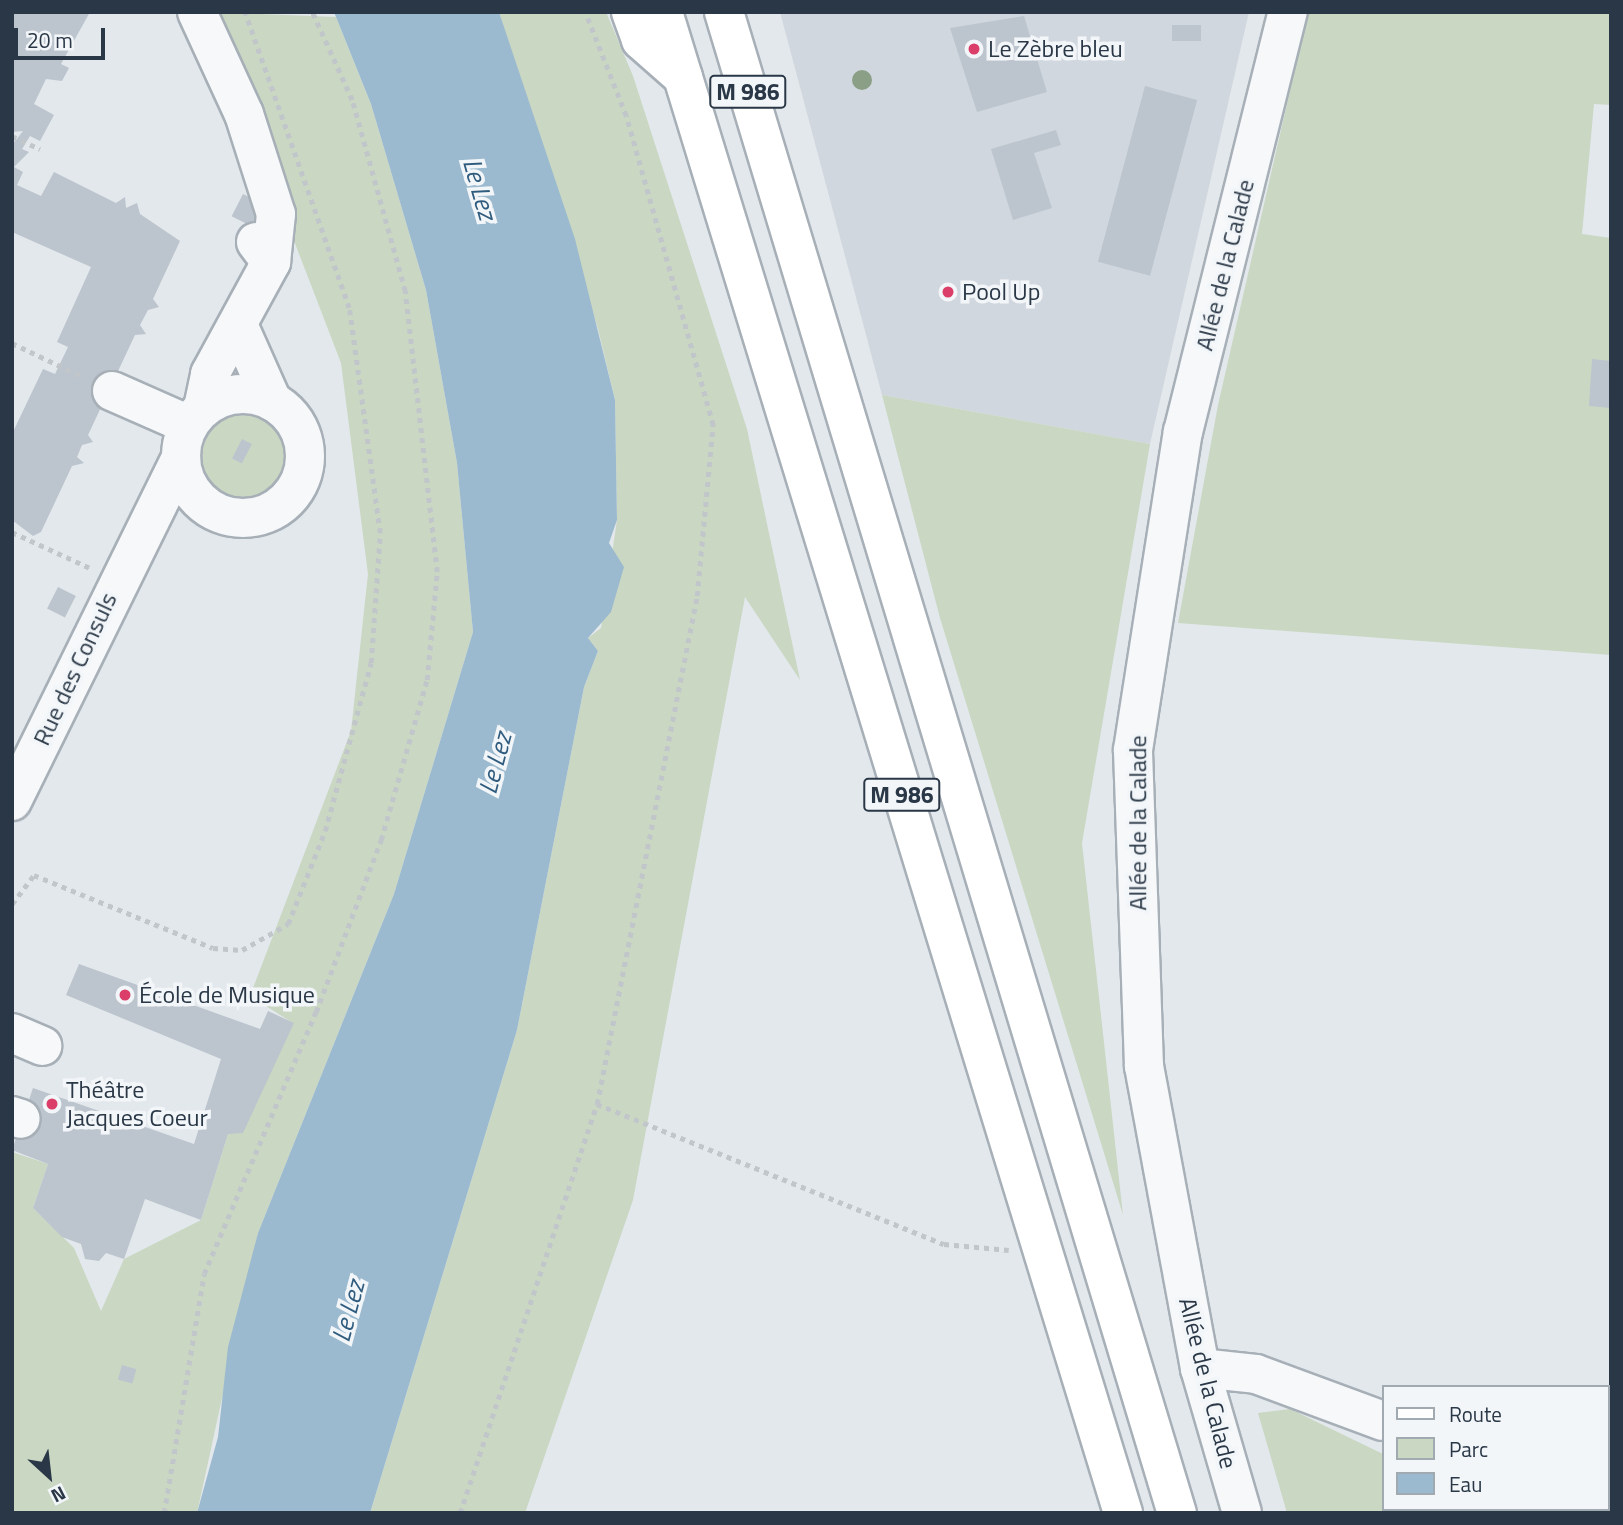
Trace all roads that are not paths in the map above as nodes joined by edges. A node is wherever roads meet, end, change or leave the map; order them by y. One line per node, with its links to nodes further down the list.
1 (197, 12): 7 (street, Rue des Consuls)
2 (631, 12): 6 (main road, M 986)
3 (663, 12): 6 (main road, M 986)
4 (723, 12): 17 (main road, M 986)
5 (1288, 12): 14 (street, Allée de la Calade)
6 (683, 77): 16 (main road, M 986)
7 (240, 329): 9 (street); 10 (street, Rue des Consuls)
8 (112, 391): 10 (street)
9 (272, 401): 10 (street); 11 (street)
10 (191, 430): 11 (street); 12 (street, Rue des Consuls)
11 (210, 509): 12 (street, Rue des Consuls)
12 (138, 537): 13 (street, Rue des Consuls)
13 (12, 801)
14 (1200, 1368): 15 (street); 18 (street, Allée de la Calade)
15 (1382, 1421)
16 (1123, 1513)
17 (1177, 1513)
18 (1242, 1513)

